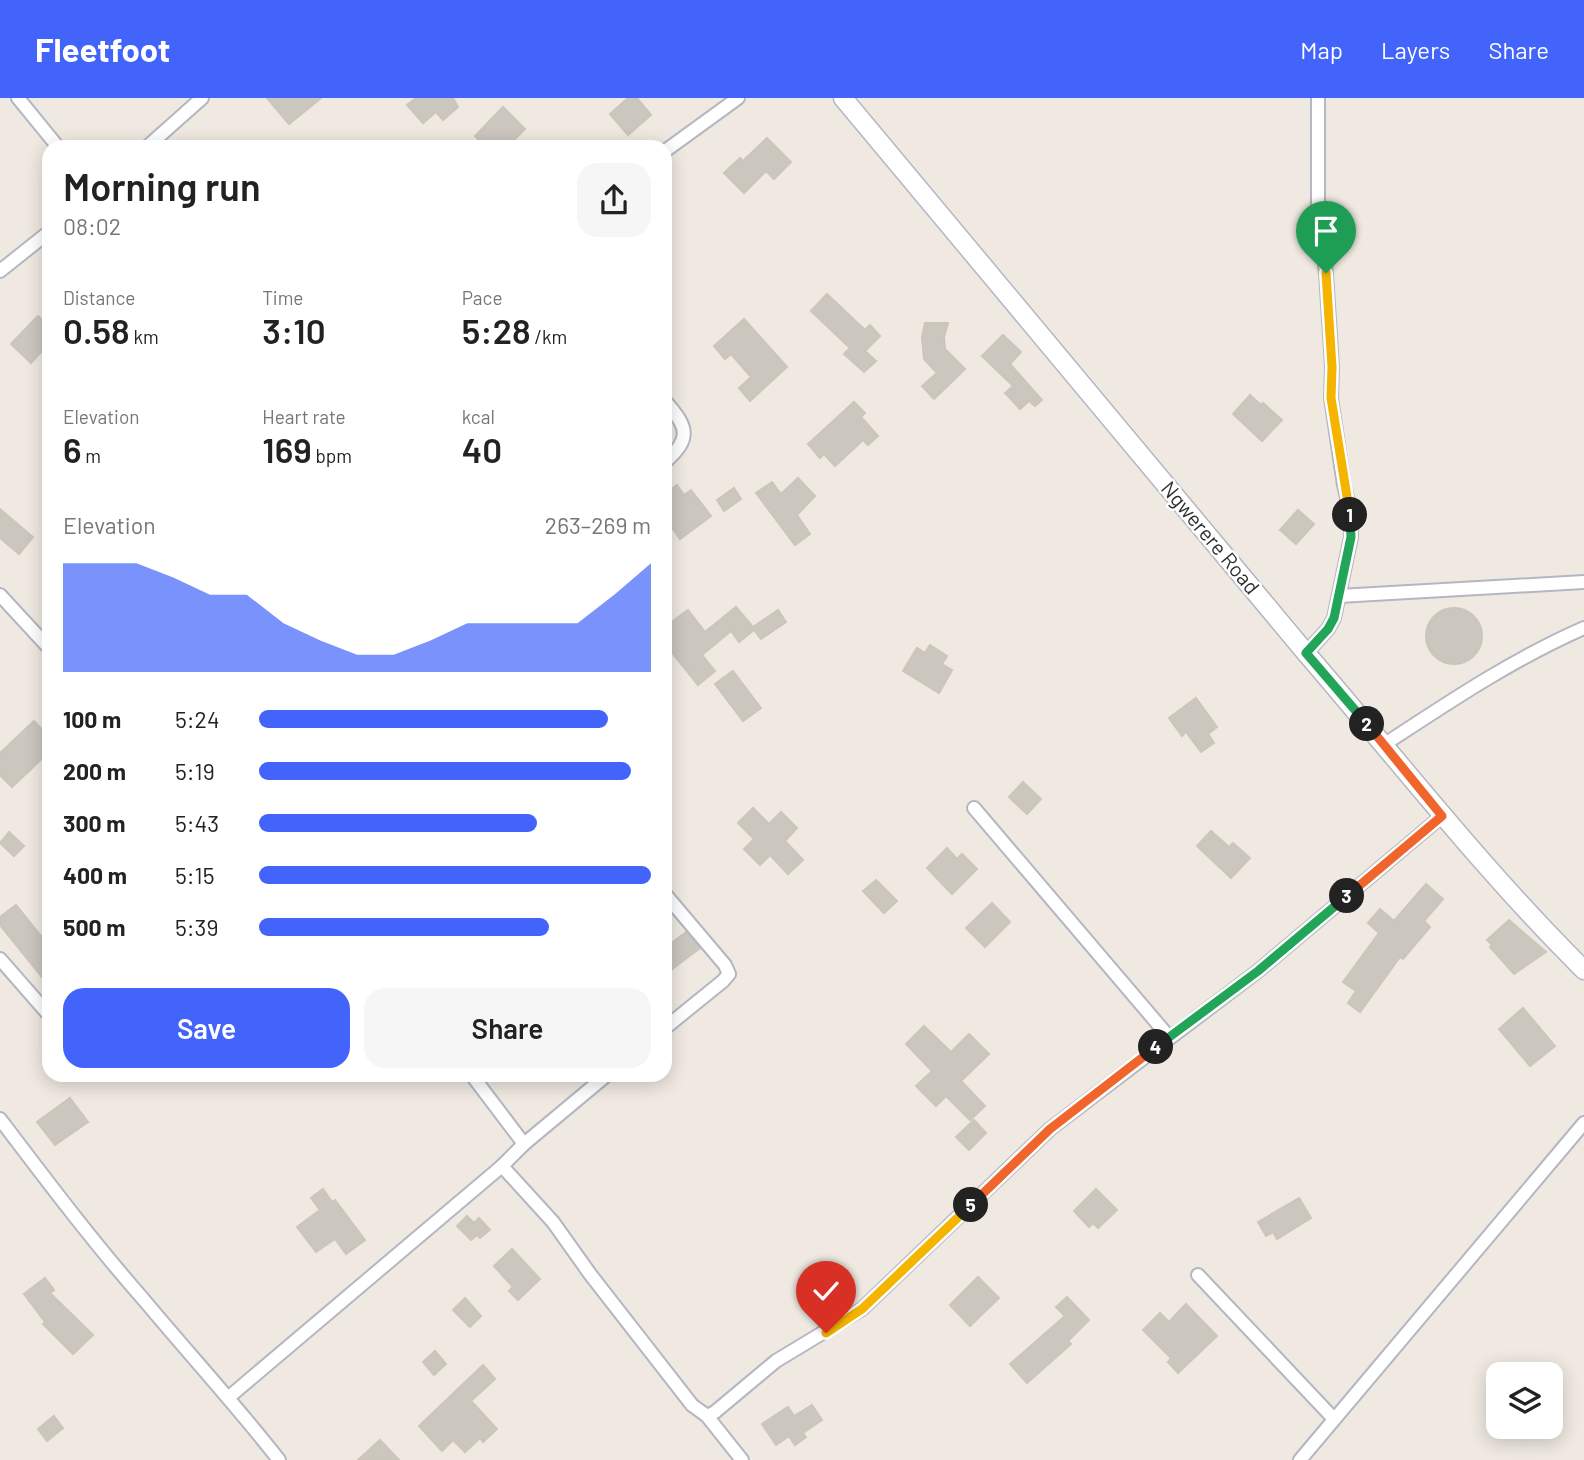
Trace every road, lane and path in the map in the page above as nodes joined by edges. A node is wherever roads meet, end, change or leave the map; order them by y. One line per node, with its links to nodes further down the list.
1 (18, 98): 6 (street)
2 (202, 98): 7 (street)
3 (738, 98): 8 (street)
4 (843, 98): 18 (main road, Ngwerere Road)
5 (1318, 98): 15 (street)
6 (52, 140)
7 (155, 140)
8 (672, 146)
9 (42, 238): 10 (street)
10 (0, 271)
11 (672, 411): 12 (street)
12 (672, 456)
13 (1584, 582): 15 (street)
14 (0, 595): 17 (street)
15 (1339, 596): 18 (street)
16 (1584, 628): 19 (street)
17 (42, 640)
18 (1306, 653): 19 (main road, Ngwerere Road)
19 (1385, 744): 21 (main road, Ngwerere Road)
20 (974, 808): 27 (street)
21 (1442, 816): 24 (main road, Ngwerere Road); 27 (street)
22 (672, 902): 26 (street)
23 (0, 960): 25 (street)
24 (1584, 970)
25 (42, 1007)
26 (672, 1022)
27 (1169, 1037): 36 (street)
28 (477, 1082): 32 (street)
29 (598, 1082): 32 (street)
30 (0, 1119): 35 (street)
31 (1584, 1123): 37 (street)
32 (524, 1143): 33 (street)
33 (502, 1166): 35 (street); 36 (street)
34 (1198, 1275): 37 (street)
35 (229, 1398): 38 (street)
36 (707, 1416): 39 (street)
37 (1334, 1419): 40 (street)
38 (279, 1460)
39 (742, 1460)
40 (1300, 1460)

